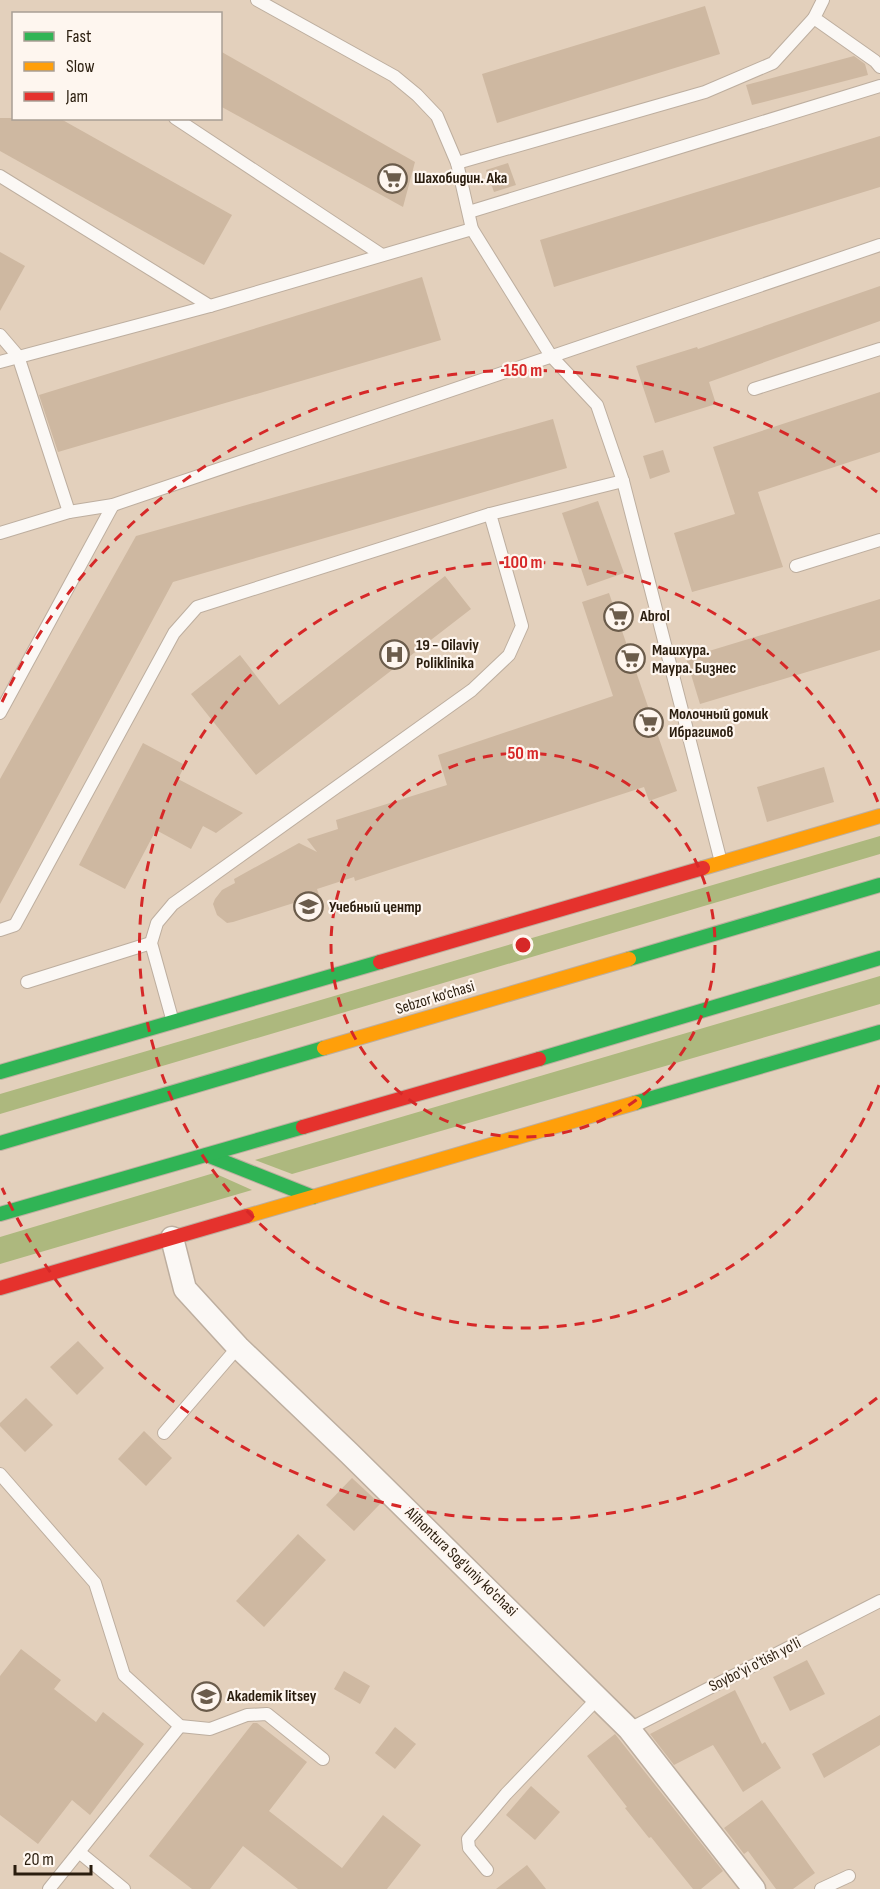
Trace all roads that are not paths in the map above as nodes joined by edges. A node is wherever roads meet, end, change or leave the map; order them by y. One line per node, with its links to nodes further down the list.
1 (257, 0): 7 (lane)
2 (823, 0): 3 (lane)
3 (814, 18): 4 (lane); 7 (lane)
4 (880, 67)
5 (880, 86): 9 (lane)
6 (177, 120): 12 (lane)
7 (457, 163): 9 (lane)
8 (0, 176): 13 (lane)
9 (469, 212): 10 (lane)
10 (472, 229): 12 (lane); 17 (lane)
11 (880, 245): 17 (lane)
12 (382, 255): 13 (lane)
13 (210, 306): 16 (lane)
14 (0, 335): 16 (lane)
15 (880, 349): 19 (lane)
16 (18, 356): 18 (lane); 22 (lane)
17 (551, 356): 20 (lane); 21 (lane)
18 (0, 362)
19 (754, 389)
20 (622, 481): 23 (lane); 29 (lane)
21 (113, 505): 22 (lane); 27 (lane)
22 (69, 512): 24 (lane)
23 (490, 514): 31 (lane); 32 (lane)
24 (0, 533)
25 (880, 540): 26 (lane)
26 (796, 566)
27 (0, 713)
28 (880, 816): 29 (main road)
29 (721, 862): 35 (main road)
30 (880, 885): 38 (main road, Sebzor ko‘chasi)
31 (0, 930)
32 (150, 943): 34 (lane); 35 (lane)
33 (880, 958): 39 (main road)
34 (27, 982)
35 (174, 1023): 37 (main road)
36 (880, 1032): 40 (main road)
37 (0, 1072)
38 (0, 1143)
39 (207, 1155): 40 (main road); 41 (main road)
40 (312, 1197): 42 (main road)
41 (0, 1214)
42 (172, 1238): 43 (main road); 44 (street, Alihontura Sog'uniy ko'chasi)
43 (0, 1288)
44 (238, 1347): 45 (lane); 48 (street, Alihontura Sog'uniy ko'chasi)
45 (164, 1433)
46 (0, 1474): 49 (lane)
47 (880, 1601): 50 (lane, Soybo'yi o'tish yo'li)
48 (599, 1697): 50 (street, Alihontura Sog'uniy ko'chasi); 53 (lane)
49 (180, 1726): 51 (lane); 52 (lane)
50 (629, 1729): 57 (street, Alihontura Sog'uniy ko'chasi)
51 (322, 1759)
52 (79, 1852): 55 (lane); 56 (lane)
53 (487, 1870)
54 (849, 1876): 58 (lane)
55 (49, 1889)
56 (124, 1889)
57 (754, 1889)
58 (821, 1889)

